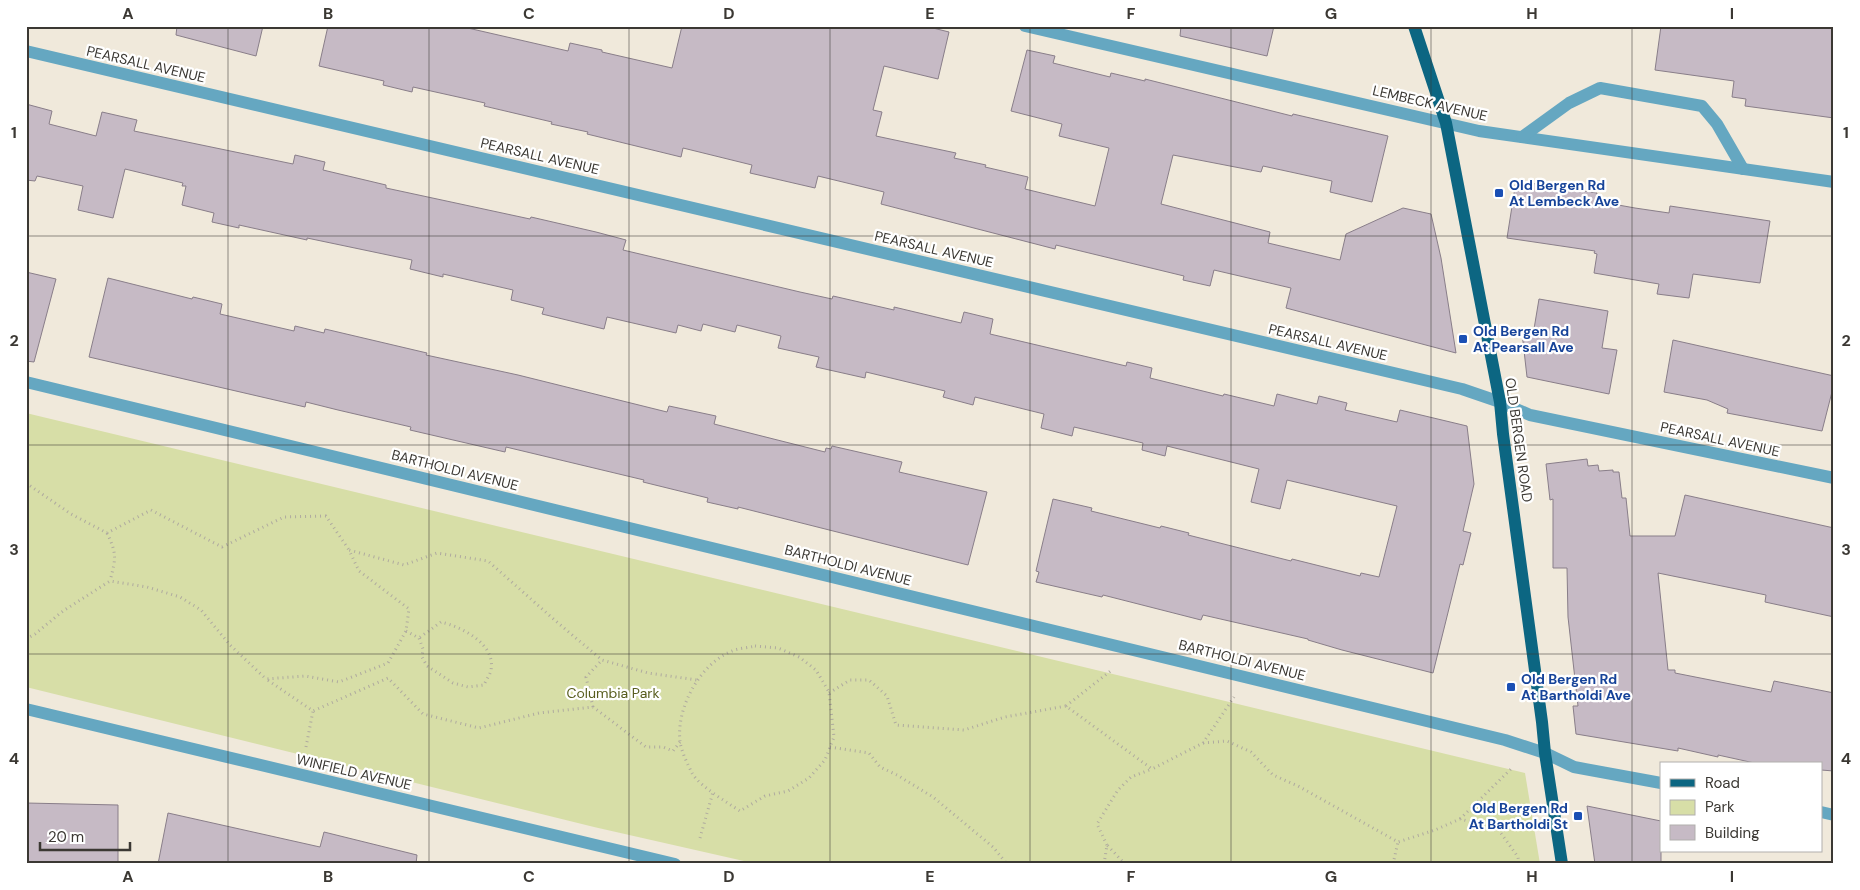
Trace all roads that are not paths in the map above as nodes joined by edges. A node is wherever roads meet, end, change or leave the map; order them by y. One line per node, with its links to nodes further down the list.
1 (1025, 26): 4 (street, LEMBECK AVENUE)
2 (1414, 26): 4 (main road, OLD BERGEN ROAD)
3 (26, 51): 9 (street, PEARSALL AVENUE)
4 (1446, 123): 5 (street, LEMBECK AVENUE); 9 (main road, OLD BERGEN ROAD)
5 (1522, 137): 6 (street, LEMBECK AVENUE); 6 (street)
6 (1743, 169): 7 (street, LEMBECK AVENUE)
7 (1834, 182)
8 (26, 382): 12 (street, BARTHOLDI AVENUE)
9 (1500, 402): 10 (street, PEARSALL AVENUE); 12 (main road, OLD BERGEN ROAD)
10 (1834, 478)
11 (26, 709): 14 (street, WINFIELD AVENUE)
12 (1545, 753): 13 (street, BARTHOLDI AVENUE); 15 (main road, OLD BERGEN ROAD)
13 (1660, 783)
14 (675, 864)
15 (1562, 864)

